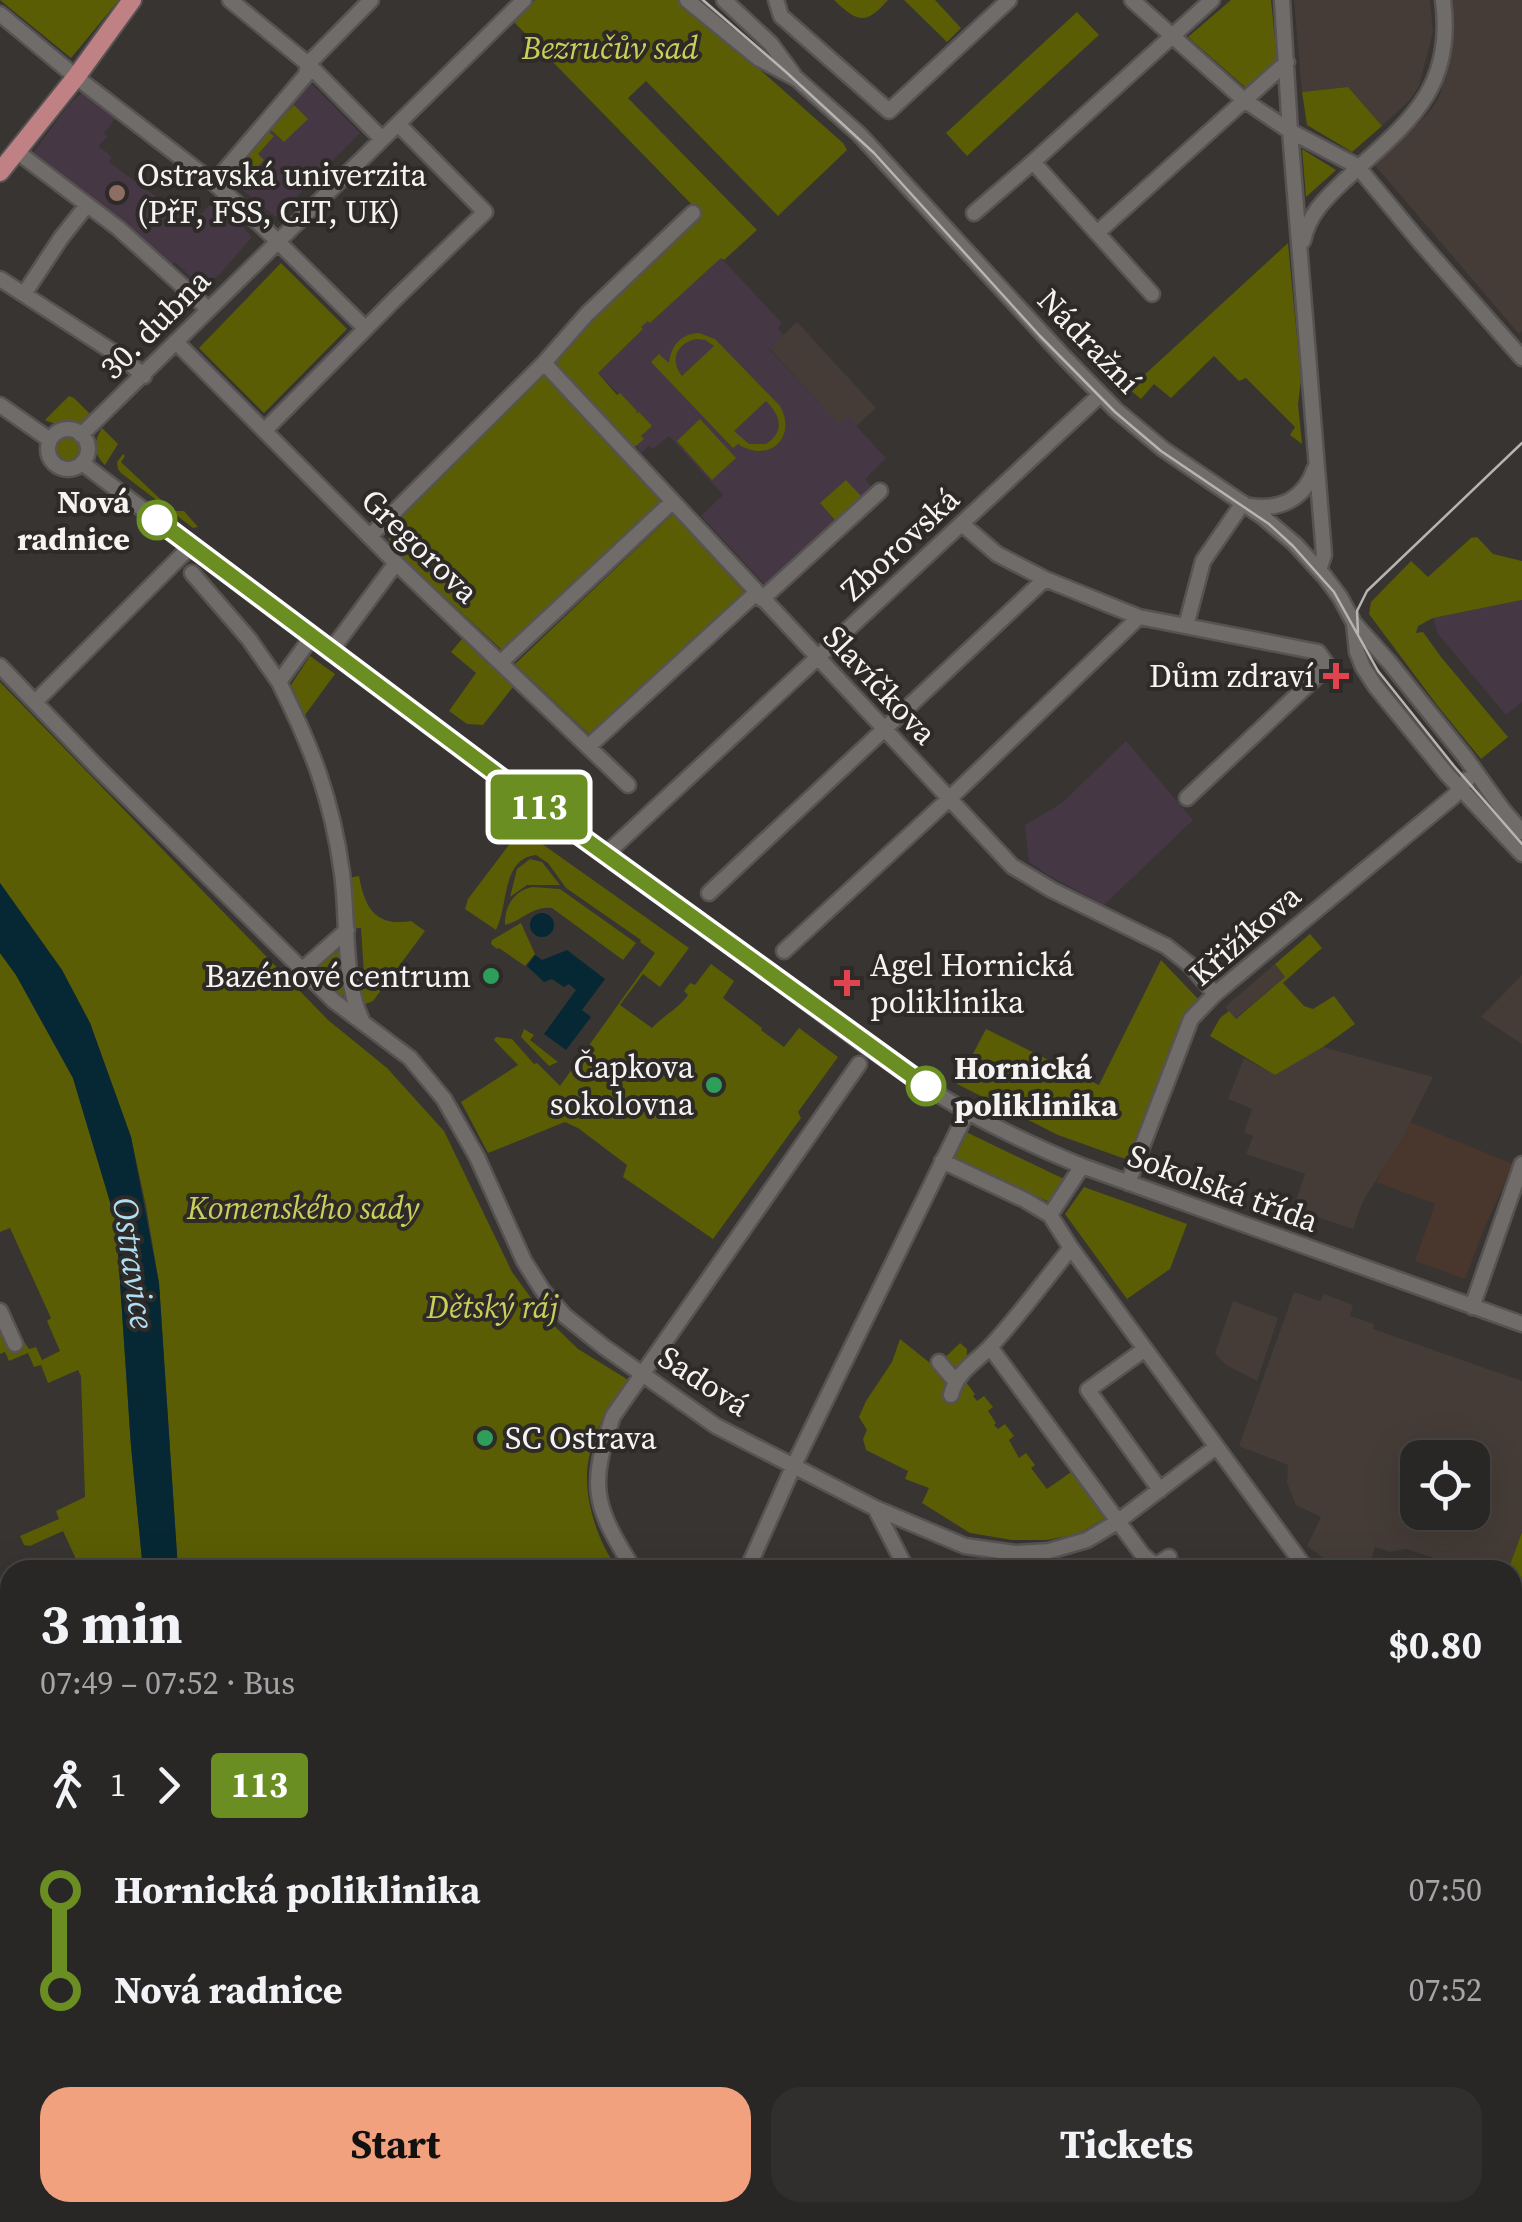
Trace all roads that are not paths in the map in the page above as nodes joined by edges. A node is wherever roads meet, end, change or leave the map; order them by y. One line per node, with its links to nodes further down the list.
1 (132, 0): 17 (main road)
2 (370, 0): 16 (street)
3 (524, 0): 20 (street, 30. dubna)
4 (687, 0): 18 (street, Nádražní)
5 (724, 0): 18 (street, Nádražní)
6 (776, 0): 7 (street)
7 (1009, 0)
8 (1132, 0): 14 (street)
9 (1212, 0): 14 (street)
10 (1282, 0): 15 (street)
11 (1443, 0): 25 (street)
12 (231, 1): 16 (street)
13 (0, 14): 17 (street)
14 (1172, 37): 19 (street); 24 (street)
15 (1287, 62): 19 (street); 21 (street)
16 (308, 64): 22 (street); 27 (street)
17 (76, 77): 23 (main road); 27 (street)
18 (797, 79): 43 (street, Nádražní)
19 (1244, 100): 21 (street); 31 (street)
20 (398, 124): 22 (street, 30. dubna); 38 (street)
21 (1290, 131): 25 (street); 33 (street)
22 (382, 139): 32 (street, 30. dubna)
23 (16, 151): 26 (main road); 28 (street)
24 (1033, 162): 30 (street); 31 (street)
25 (1358, 168): 33 (street); 40 (street)
26 (0, 172)
27 (214, 183): 32 (street)
28 (87, 205): 35 (street); 37 (street)
29 (693, 213): 41 (street)
30 (974, 213)
31 (1098, 232): 36 (street)
32 (277, 241): 37 (street, 30. dubna); 38 (street)
33 (1300, 256): 48 (street)
34 (0, 278): 35 (street)
35 (24, 294): 42 (street)
36 (1152, 294)
37 (208, 309): 39 (street, 30. dubna)
38 (365, 328): 45 (street)
39 (176, 342): 42 (street, 30. dubna); 45 (street, Gregorova)
40 (1522, 358)
41 (544, 363): 51 (street, Slavíčkova); 54 (street)
42 (144, 376): 46 (street, 30. dubna)
43 (1100, 395): 52 (street, Nádražní); 53 (street, Zborovská)
44 (0, 405): 47 (street)
45 (265, 430): 54 (street, Gregorova)
46 (81, 435): 47 (street); 49 (street)
47 (50, 440): 49 (street)
48 (1316, 462): 52 (street); 57 (street)
49 (82, 463): 55 (street, Sokolská třída)
50 (880, 491): 60 (street)
51 (672, 502): 60 (street, Slavíčkova); 67 (street)
52 (1243, 503): 57 (street, Nádražní); 63 (street)
53 (962, 524): 59 (street); 66 (street, Zborovská)
54 (370, 536): 56 (street, Gregorova)
55 (190, 547): 64 (street, Sokolská třída); 70 (street)
56 (396, 562): 65 (street); 67 (street, Gregorova)
57 (1319, 570): 62 (street, Nádražní)
58 (192, 573): 69 (street)
59 (1045, 579): 61 (street); 71 (street)
60 (759, 596): 66 (street, Slavíčkova); 72 (street)
61 (1139, 617): 63 (street); 75 (street)
62 (1354, 623): 73 (street, Nádražní); 77 (street, Nádražní)
63 (1186, 626): 76 (street)
64 (311, 638): 65 (street, Sokolská třída); 69 (street)
65 (330, 652): 79 (street, Sokolská třída)
66 (817, 658): 71 (street, Slavíčkova); 79 (street, Zborovská)
67 (502, 662): 72 (street, Gregorova)
68 (0, 666): 70 (street, Sadová)
69 (279, 682): 81 (street)
70 (36, 702): 83 (street, Sadová)
71 (884, 729): 75 (street, Slavíčkova); 80 (street)
72 (588, 747): 74 (street, Gregorova)
73 (1464, 784): 78 (street, Nádražní); 84 (street, Křižíkova)
74 (628, 785)
75 (950, 798): 82 (street); 84 (street, Slavíčkova)
76 (1188, 798)
77 (1522, 832)
78 (1522, 854)
79 (605, 855): 87 (street, Sokolská třída)
80 (709, 892)
81 (347, 930): 83 (street); 85 (street)
82 (784, 950)
83 (304, 968): 85 (street, Sadová)
84 (1214, 994): 91 (street, Křižíkova)
85 (362, 1020): 101 (street, Sadová)
86 (859, 1064): 101 (street)
87 (967, 1112): 88 (street); 90 (street, Sokolská třída)
88 (942, 1162): 92 (street); 103 (street)
89 (1522, 1164): 94 (street)
90 (1082, 1166): 91 (street, Sokolská třída); 92 (street)
91 (1128, 1184): 94 (street, Sokolská třída)
92 (1050, 1215): 93 (street)
93 (1071, 1248): 98 (street); 99 (street)
94 (1472, 1307): 96 (street, Sokolská třída)
95 (0, 1311): 97 (street)
96 (1522, 1324)
97 (14, 1344)
98 (990, 1347): 100 (street); 106 (street)
99 (1145, 1349): 102 (street); 104 (street)
100 (939, 1362)
101 (642, 1374): 103 (street, Sadová); 108 (street)
102 (1216, 1447): 104 (street, Sadová); 113 (street)
103 (794, 1465): 105 (street, Sadová); 109 (street)
104 (1160, 1490): 106 (street, Sadová)
105 (875, 1508): 106 (street, Sadová); 110 (street)
106 (1117, 1522): 111 (street)
107 (1169, 1557): 112 (street)
108 (627, 1560)
109 (751, 1560)
110 (902, 1560)
111 (1150, 1560)
112 (1164, 1560)
113 (1300, 1560)

